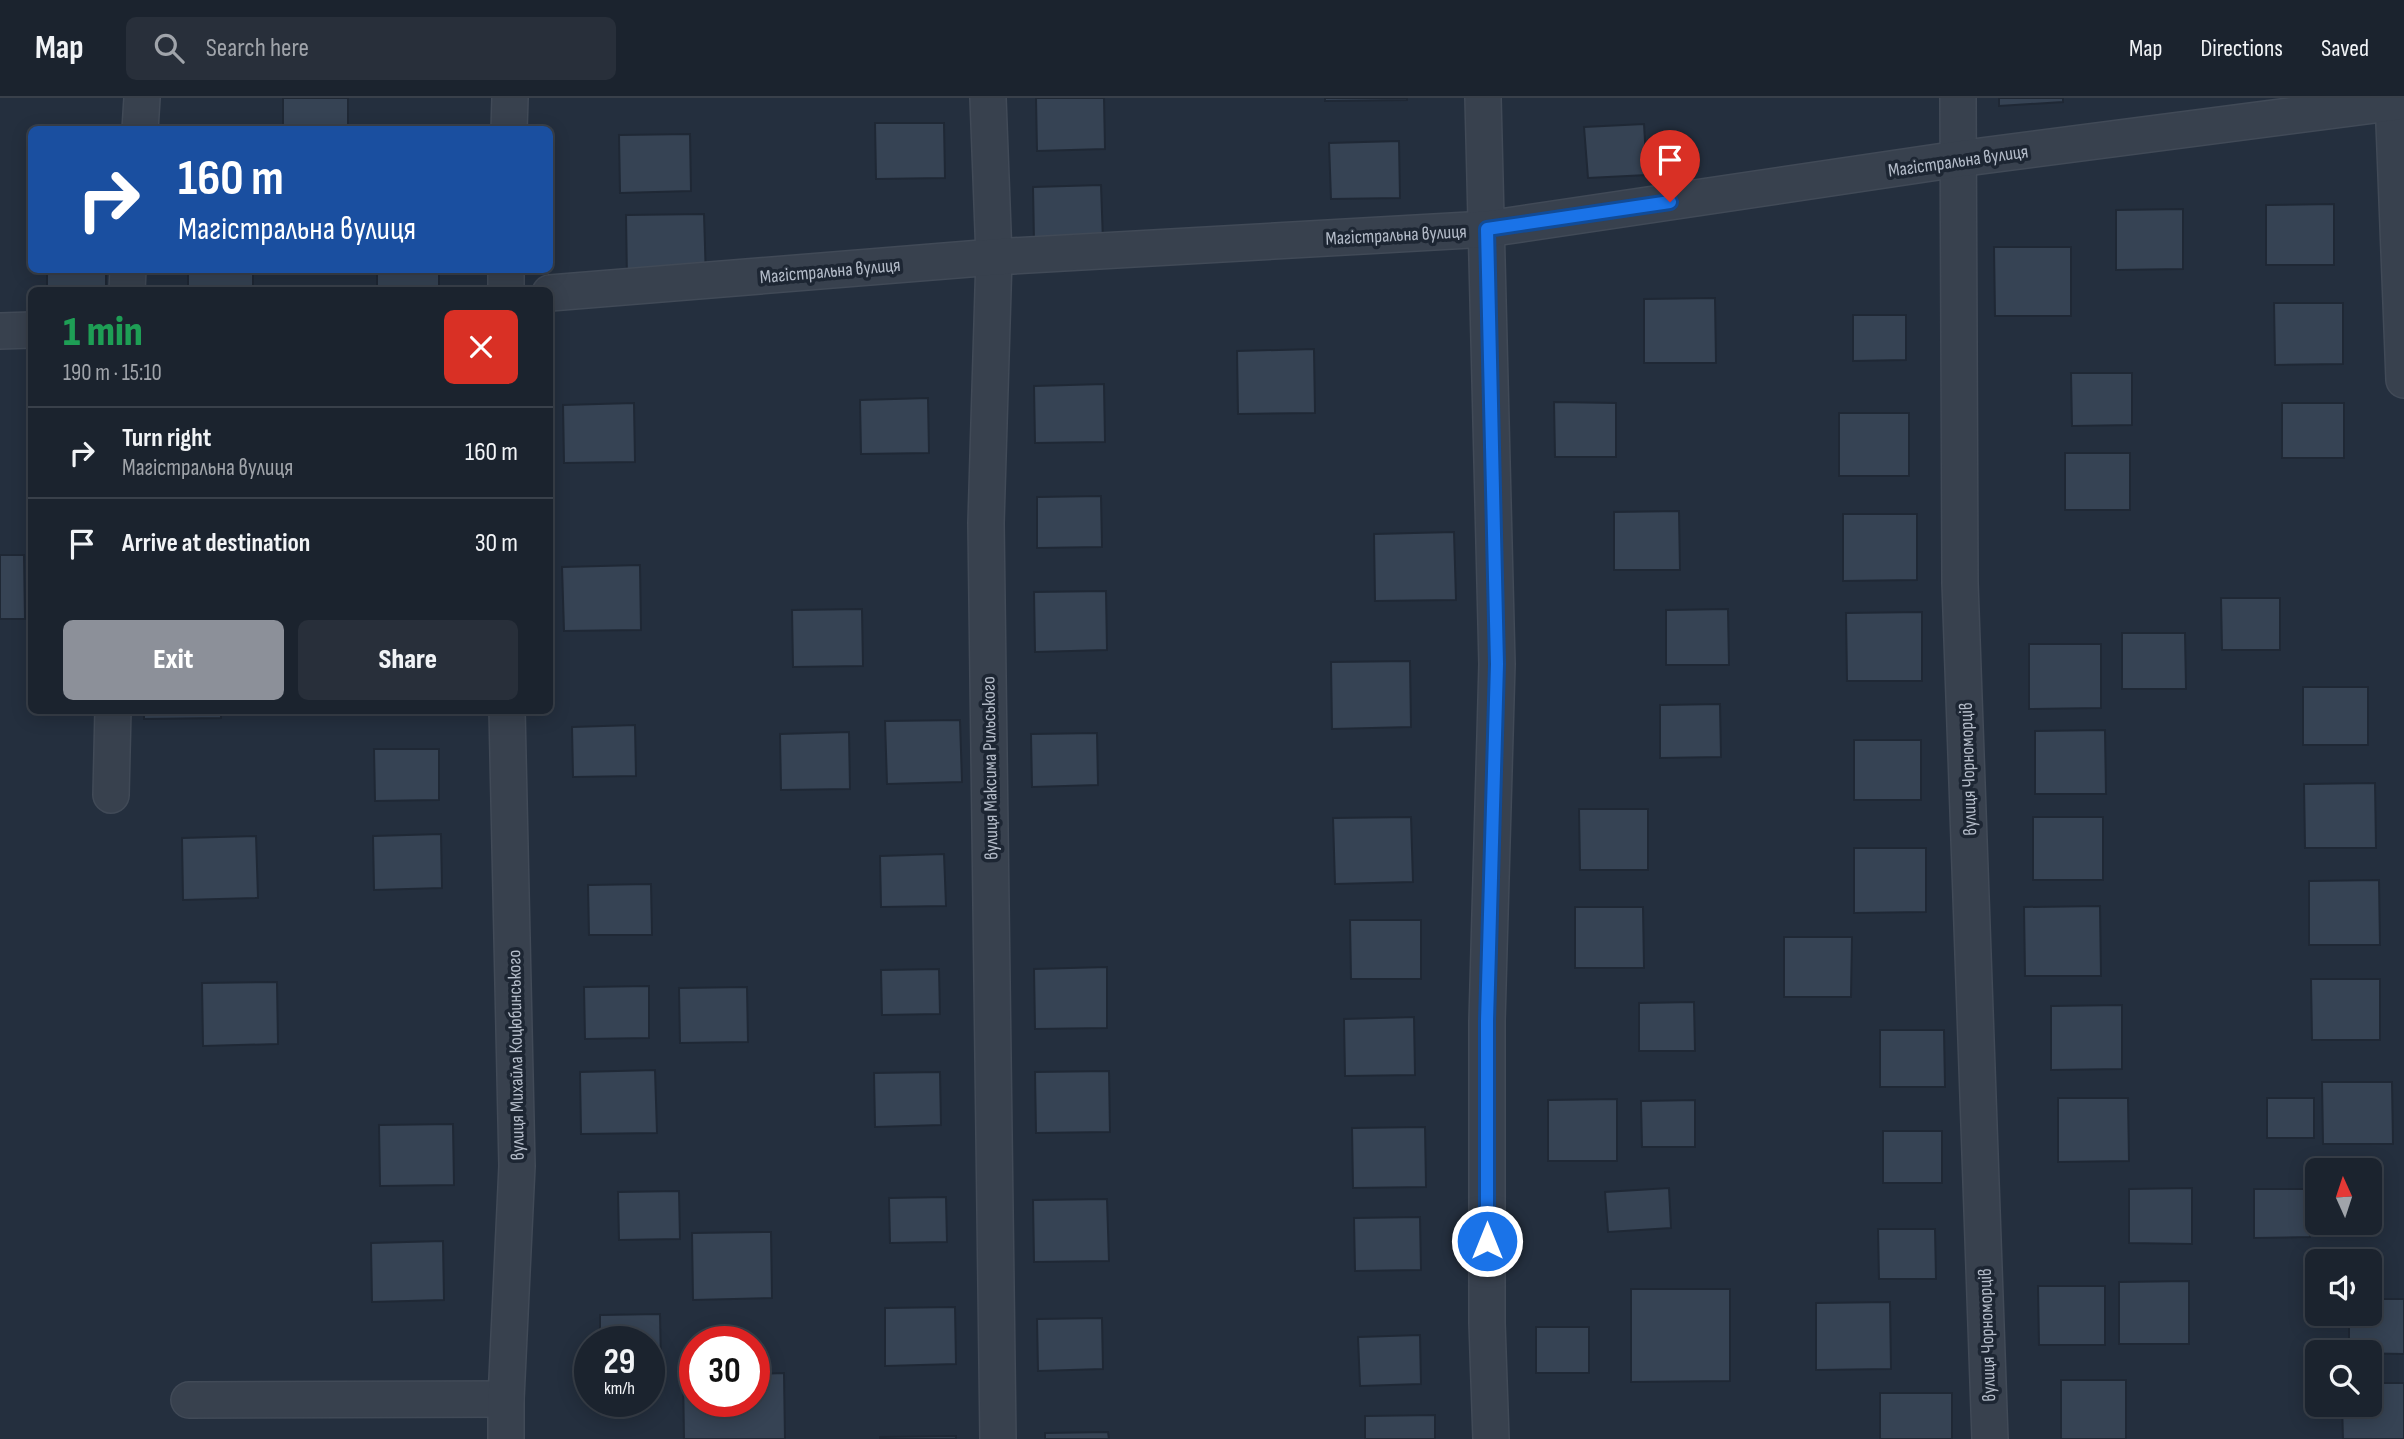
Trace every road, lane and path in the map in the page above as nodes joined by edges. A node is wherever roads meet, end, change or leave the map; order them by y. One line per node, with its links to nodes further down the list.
1 (142, 98): 7 (street)
2 (510, 98): 8 (street)
3 (988, 98): 11 (street, вулиця Максима Рильського)
4 (1483, 98): 10 (street)
5 (1958, 98): 9 (street, вулиця Чорноморців)
6 (2397, 100): 9 (street, Магістральна вулиця); 15 (street)
7 (140, 126)
8 (509, 126)
9 (1958, 159): 10 (street, Магістральна вулиця); 24 (street, вулиця Чорноморців)
10 (1487, 229): 11 (street, Магістральна вулиця); 23 (street)
11 (994, 257): 12 (street, Магістральна вулиця); 22 (street, вулиця Максима Рильського)
12 (553, 293)
13 (28, 330): 14 (street)
14 (0, 331)
15 (2404, 380)
16 (113, 714): 18 (street)
17 (507, 714): 19 (street, вулиця Михайла Коцюбинського)
18 (111, 795)
19 (506, 1399): 20 (street); 21 (street, вулиця Михайла Коцюбинського)
20 (189, 1400)
21 (506, 1439)
22 (998, 1439)
23 (1491, 1439)
24 (1990, 1439)

